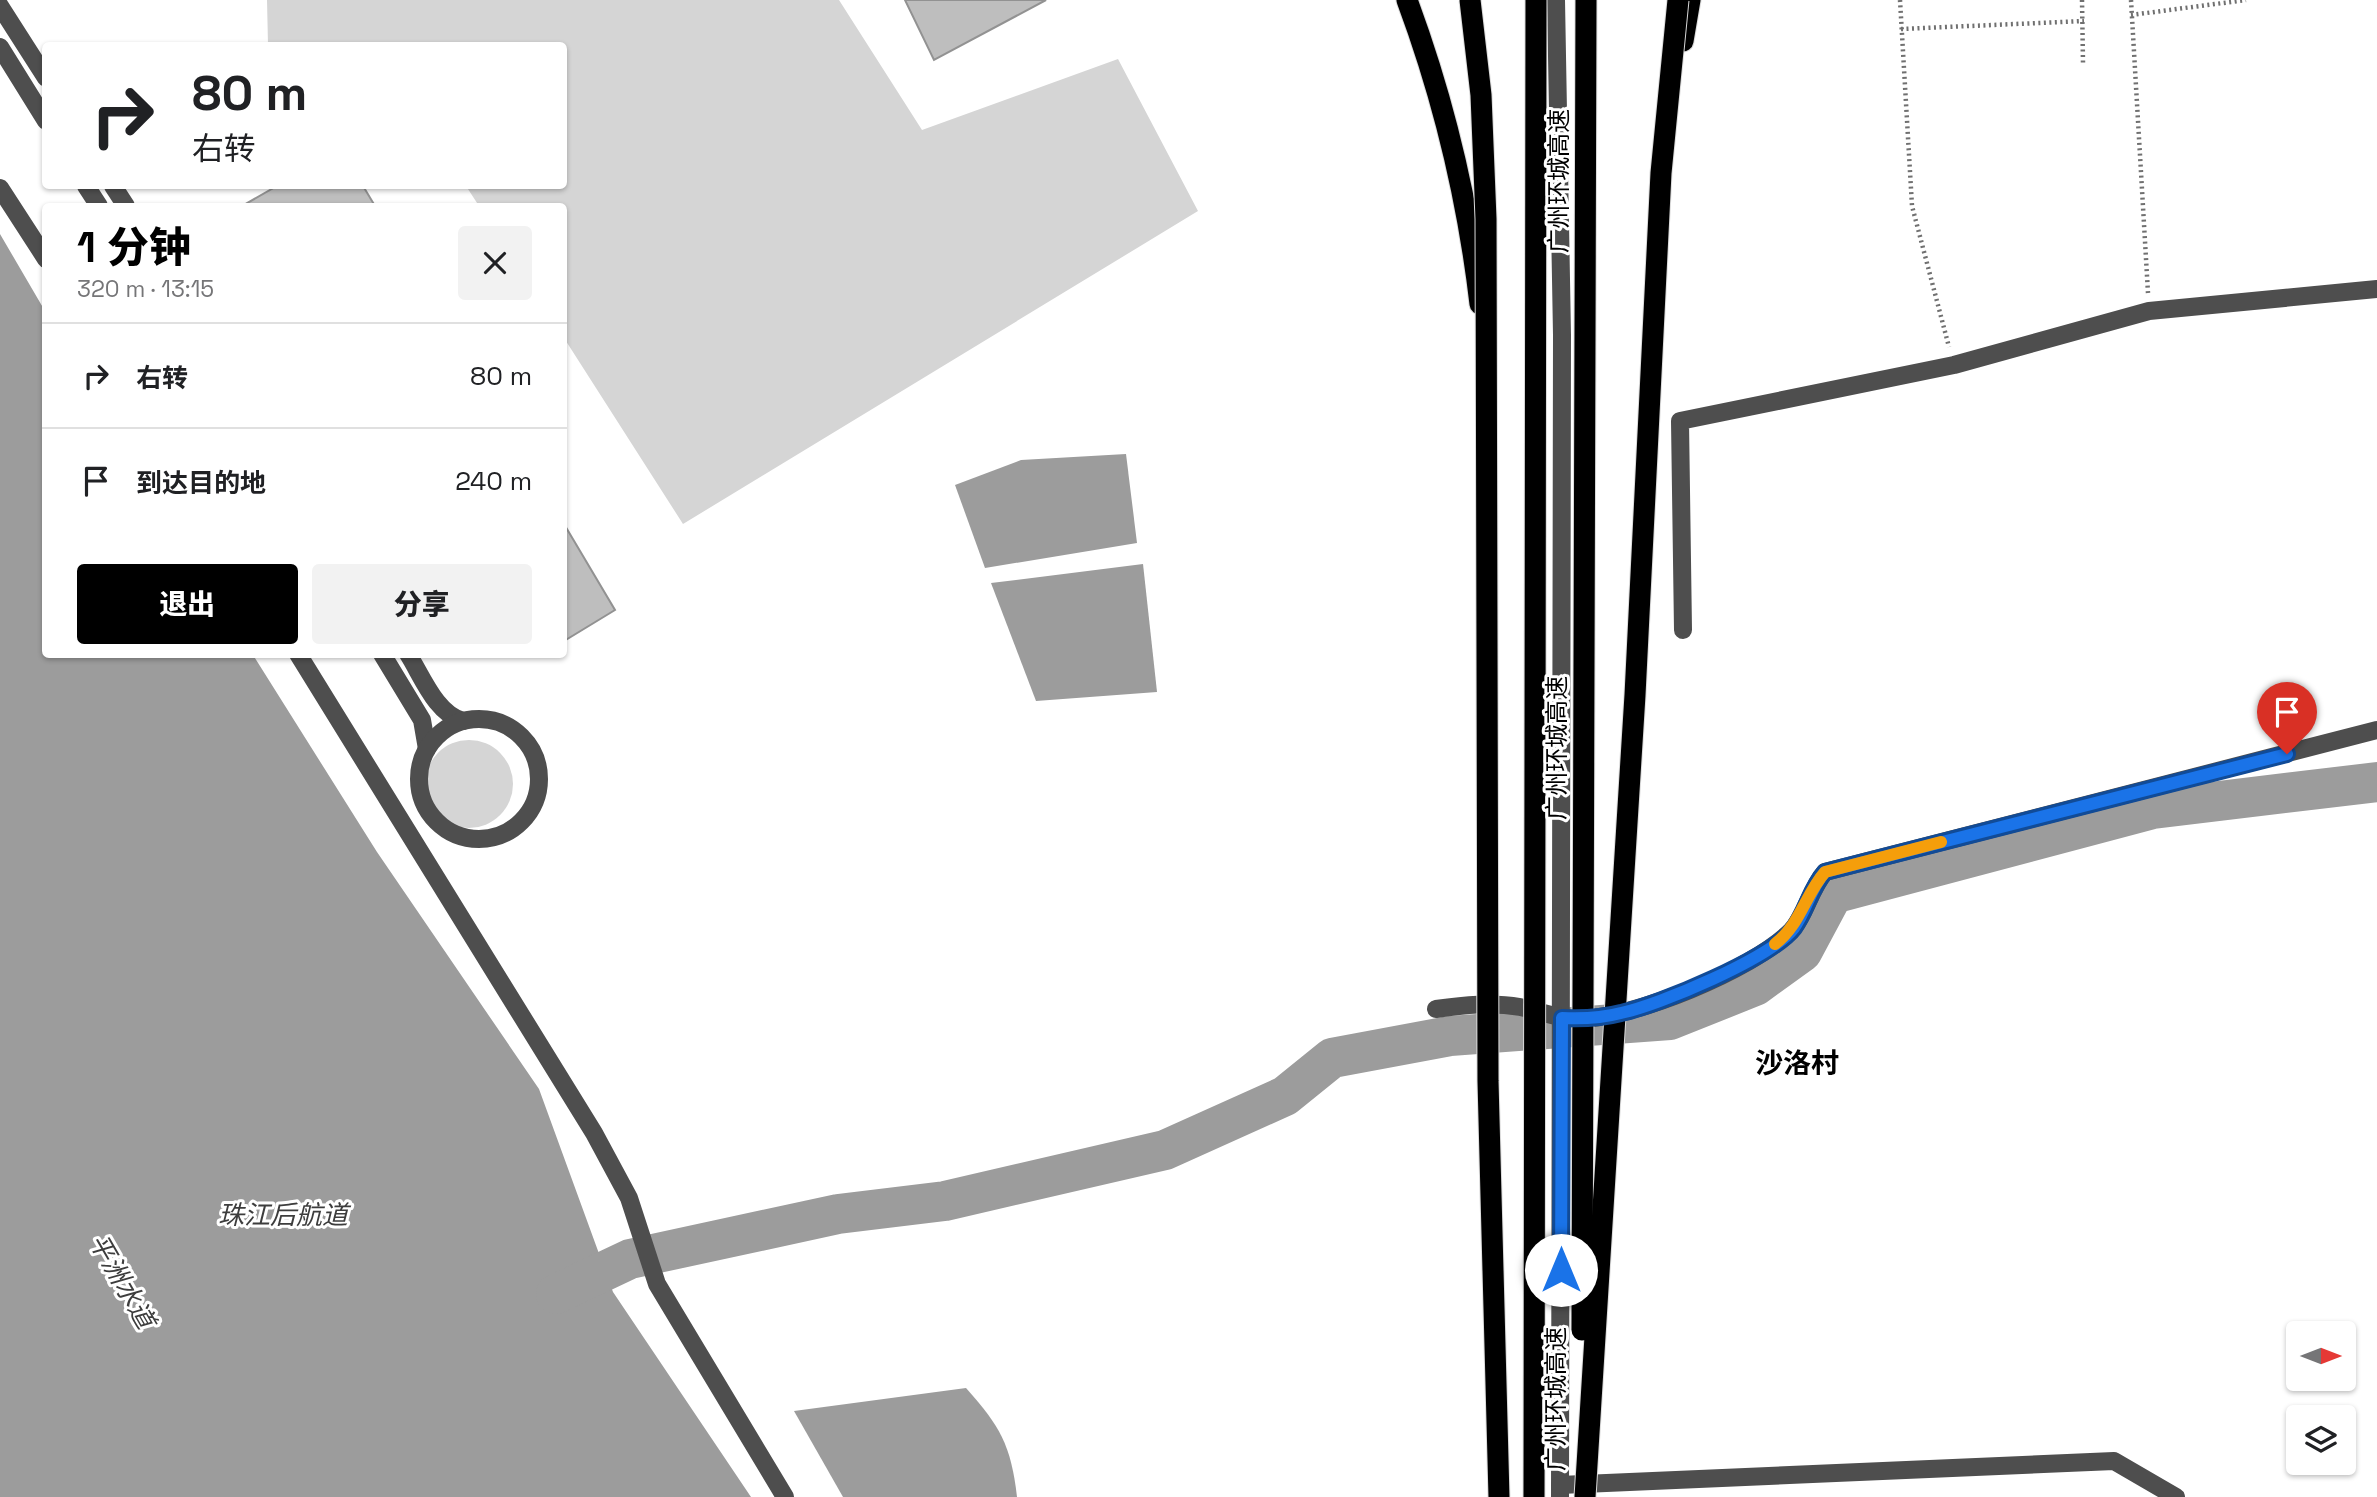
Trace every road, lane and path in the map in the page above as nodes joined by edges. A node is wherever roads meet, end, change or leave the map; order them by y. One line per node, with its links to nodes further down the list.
1 (1407, 0): 26 (highway, bridge)
2 (1470, 0): 26 (highway, bridge)
3 (1536, 0): 41 (highway, 广州环城高速, bridge)
4 (1556, 0): 37 (street)
5 (1586, 0): 42 (highway, 广州环城高速, bridge)
6 (1678, 0): 25 (highway, bridge)
7 (1690, 0): 25 (highway, bridge)
8 (1900, 0): 15 (path)
9 (2082, 0): 14 (path)
10 (2131, 0): 13 (path)
11 (2246, 0): 13 (path)
12 (0, 6): 18 (street)
13 (2131, 15): 23 (path)
14 (2084, 21): 15 (path); 17 (path)
15 (1901, 29): 24 (path)
16 (0, 47): 19 (street)
17 (2083, 63)
18 (42, 72)
19 (42, 115)
20 (0, 188): 21 (street)
21 (42, 253)
22 (2377, 289): 23 (street)
23 (2149, 312): 24 (street)
24 (1954, 366): 27 (street)
25 (1646, 444): 42 (highway, bridge)
26 (1488, 466): 40 (highway, bridge)
27 (1683, 631)
28 (300, 658): 35 (street)
29 (384, 658): 33 (street)
30 (411, 658): 31 (street)
31 (463, 721): 33 (street); 34 (street)
32 (2377, 730): 37 (street)
33 (427, 749): 34 (street)
34 (438, 823): 35 (street)
35 (413, 838): 39 (street)
36 (1436, 1009): 37 (street)
37 (1562, 1018): 38 (street)
38 (1560, 1491): 43 (street)
39 (785, 1497)
40 (1499, 1497)
41 (1534, 1497)
42 (1584, 1497)
43 (2176, 1497)

